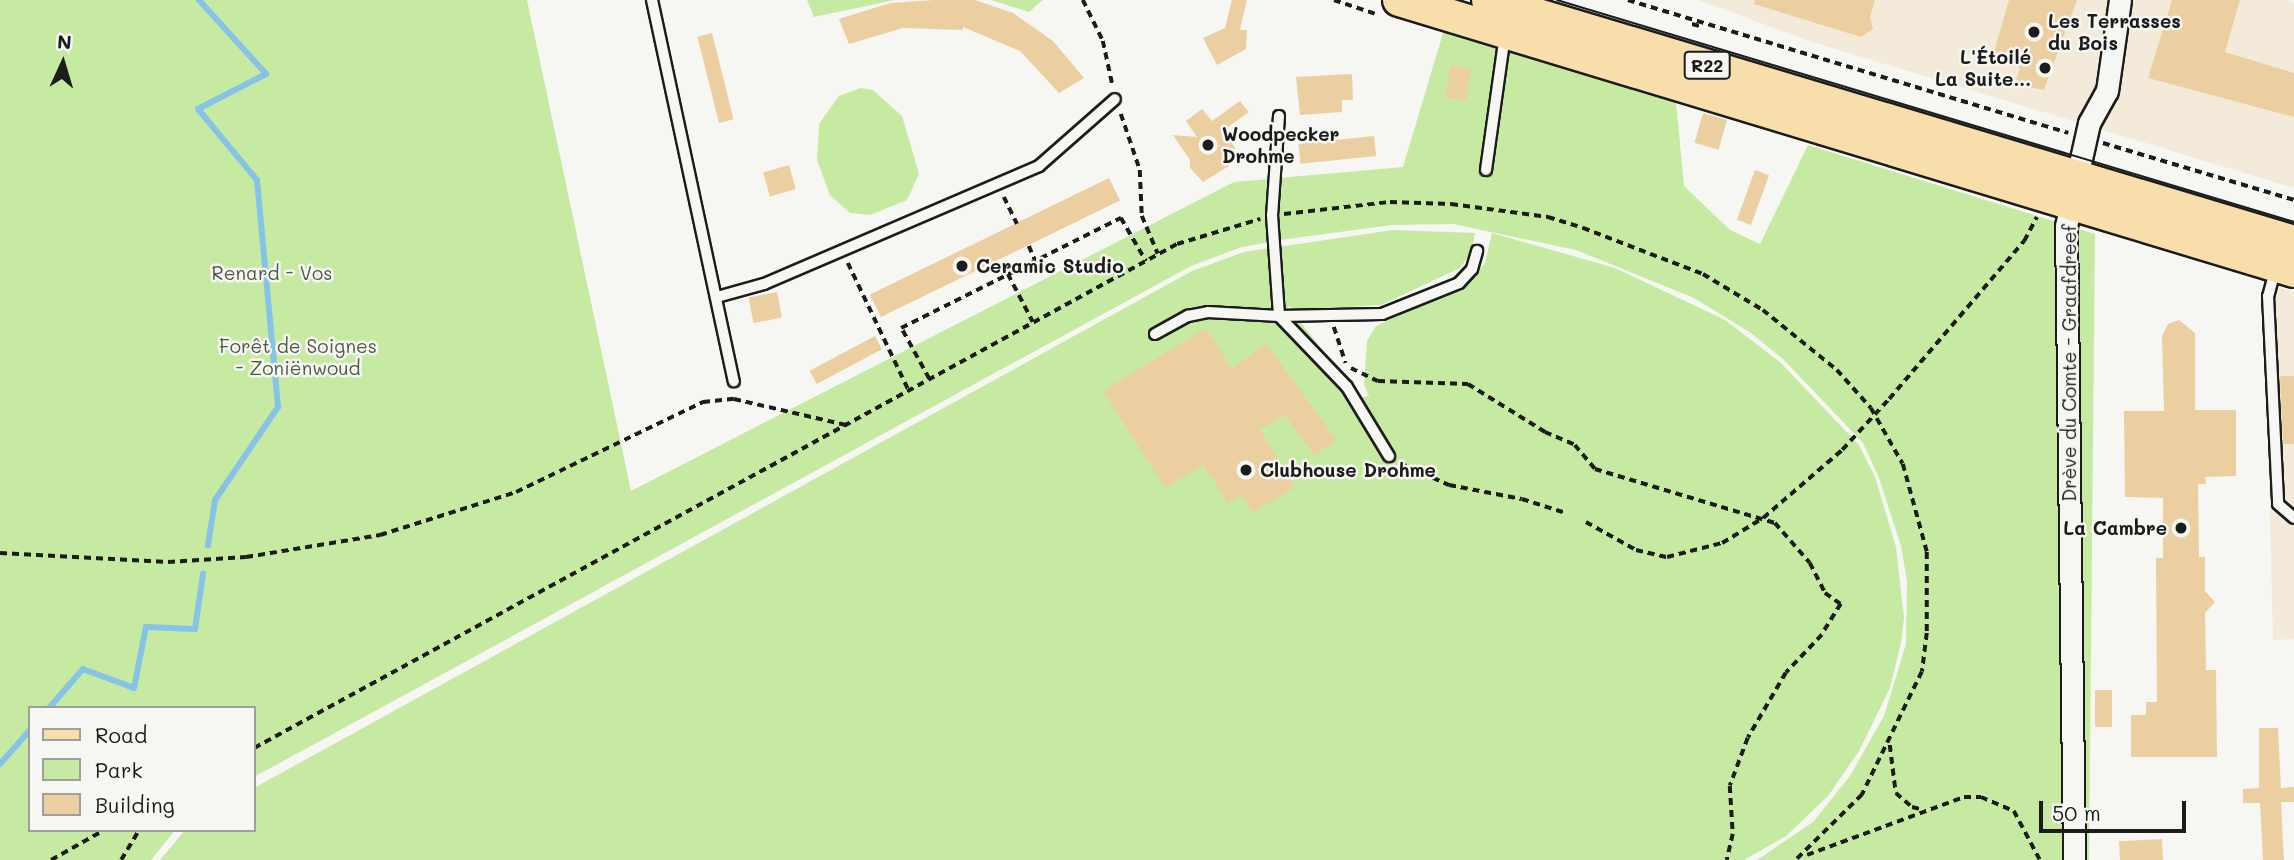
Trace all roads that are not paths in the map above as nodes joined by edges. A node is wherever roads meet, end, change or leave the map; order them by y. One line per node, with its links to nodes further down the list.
1 (652, 0): 13 (lane)
2 (1399, 0): 5 (main road, R22)
3 (1488, 0): 10 (main road, R22)
4 (2120, 0): 10 (street, Drève du Comte - Graafdreef)
5 (1439, 6): 6 (main road, R22)
6 (1505, 34): 9 (lane); 10 (main road, R22)
7 (1115, 99): 13 (lane)
8 (1279, 116): 14 (lane)
9 (1486, 170)
10 (2074, 190): 12 (main road, R22); 19 (street, Drève du Comte - Graafdreef)
11 (1477, 251): 14 (lane)
12 (2288, 259): 18 (lane)
13 (717, 297): 16 (lane)
14 (1279, 316): 15 (lane); 17 (lane)
15 (1155, 334)
16 (734, 381)
17 (1389, 456)
18 (2294, 518)
19 (2074, 860)

